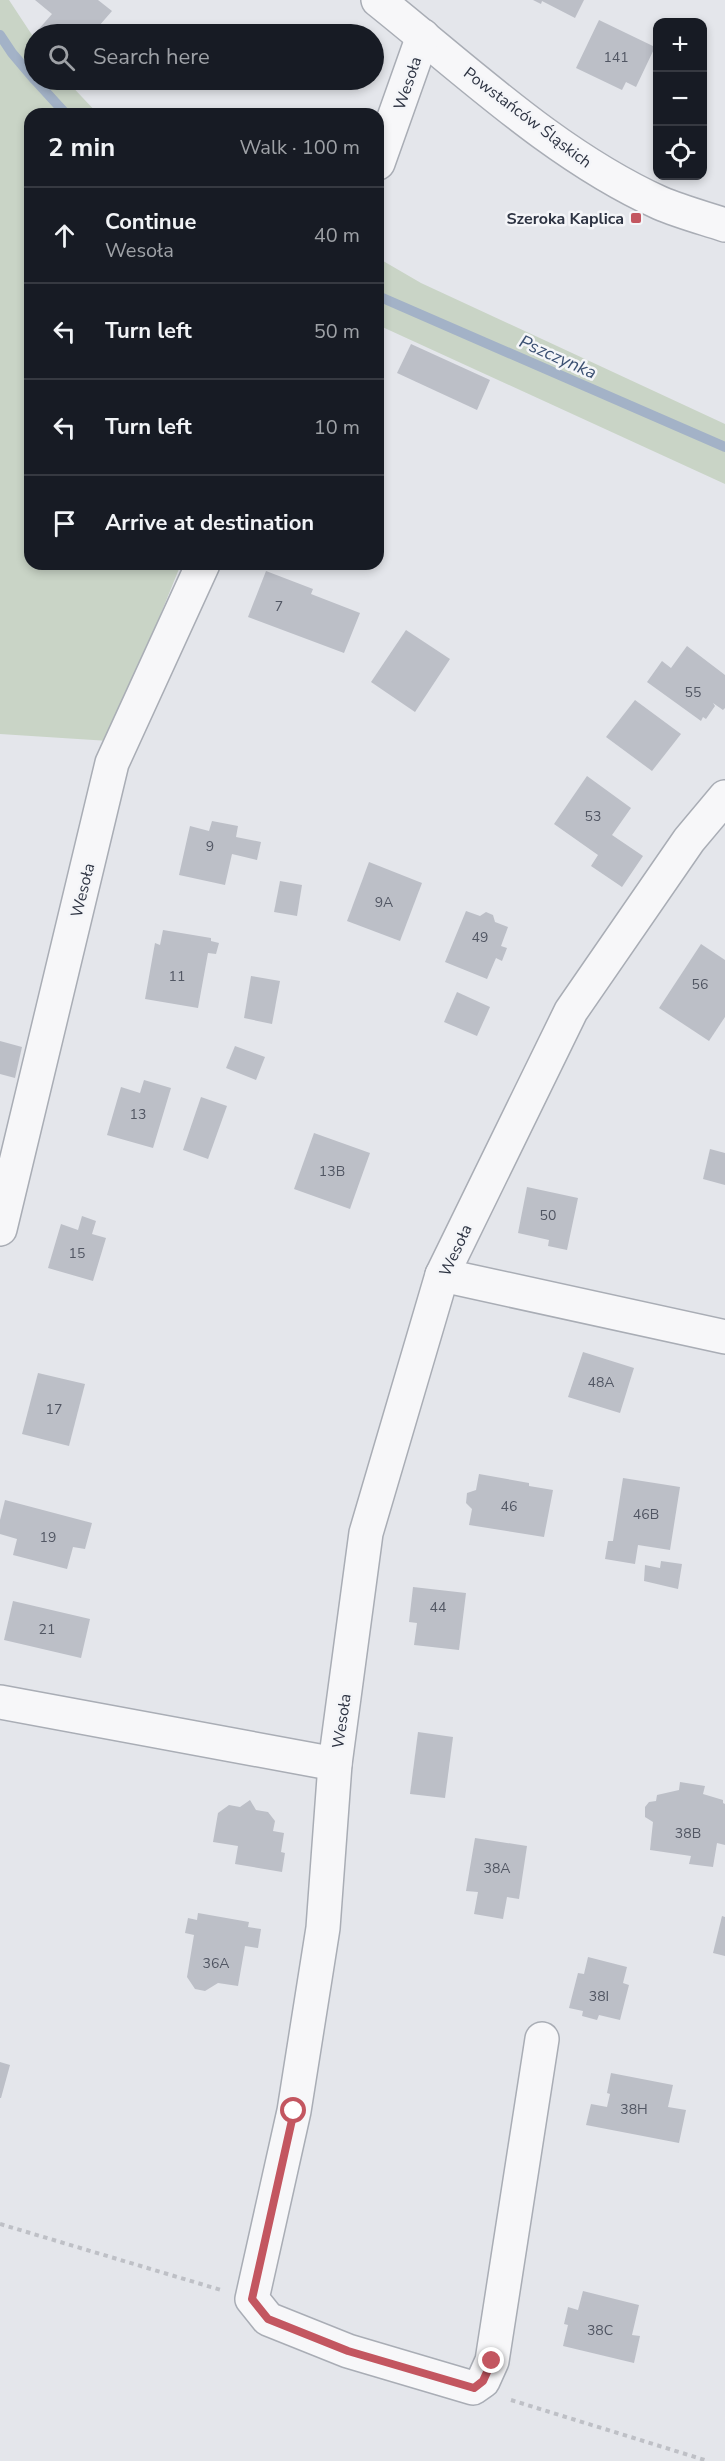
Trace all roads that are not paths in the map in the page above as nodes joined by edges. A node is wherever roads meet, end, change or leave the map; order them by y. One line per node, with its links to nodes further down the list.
1 (378, 0): 2 (street, Powstańców Śląskich)
2 (423, 36): 3 (street, Wesoła); 4 (street, Powstańców Śląskich)
3 (384, 147)
4 (725, 225)
5 (200, 570): 7 (street, Wesoła)
6 (725, 797): 8 (street, Wesoła)
7 (0, 1229)
8 (442, 1275): 9 (street); 11 (street, Wesoła)
9 (725, 1337)
10 (0, 1702): 11 (street, Wesoła)
11 (335, 1764): 12 (street, Wesoła)
12 (542, 2039)

